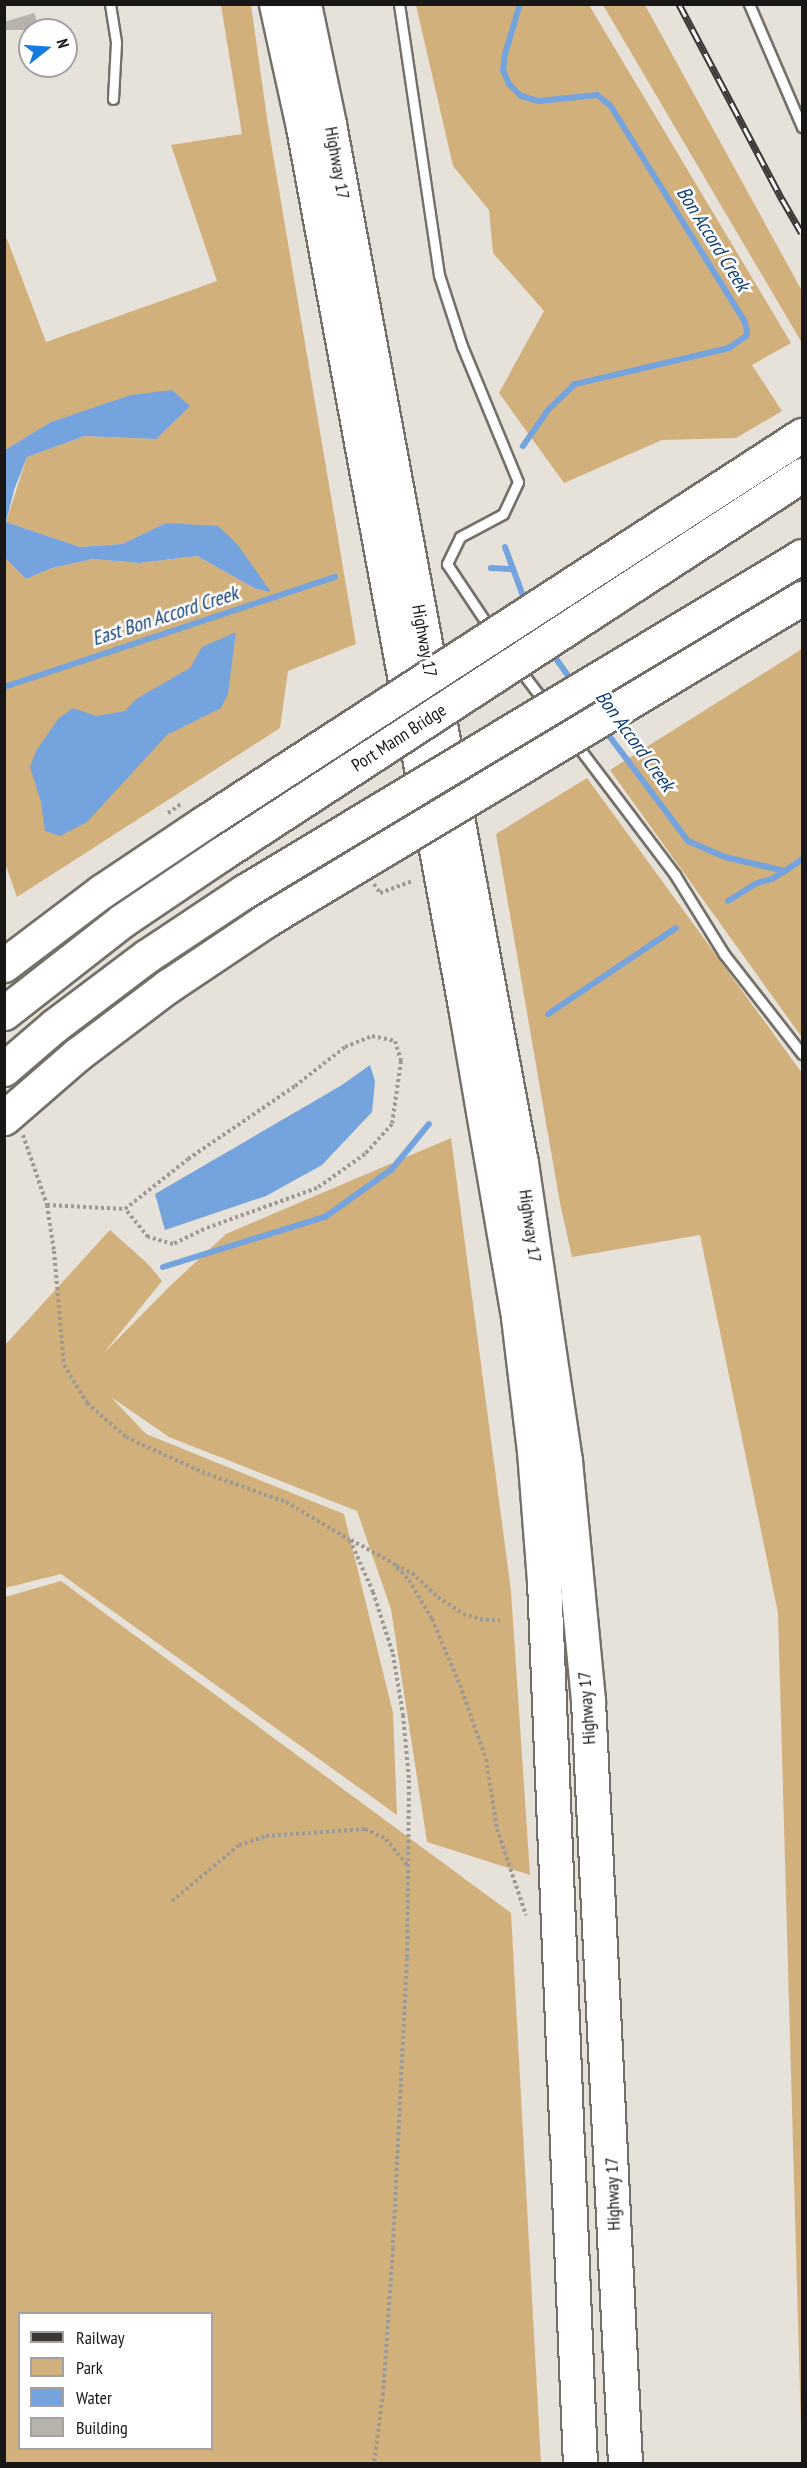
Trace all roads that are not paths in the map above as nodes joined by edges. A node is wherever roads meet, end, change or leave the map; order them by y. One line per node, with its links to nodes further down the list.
1 (110, 4): 6 (lane)
2 (276, 4): 17 (highway, Highway 17)
3 (304, 4): 18 (highway, Highway 17)
4 (399, 4): 14 (lane)
5 (749, 4): 7 (lane)
6 (113, 99)
7 (802, 127)
8 (802, 435): 12 (highway, bridge)
9 (802, 476): 13 (highway, Port Mann Bridge, bridge)
10 (802, 556): 15 (highway, bridge)
11 (802, 598): 16 (highway, bridge)
12 (4, 965)
13 (4, 1013)
14 (802, 1054)
15 (4, 1069)
16 (14, 1126)
17 (555, 1857): 19 (highway, Highway 17); 20 (highway)
18 (612, 2152): 21 (highway, Highway 17); 22 (highway)
19 (580, 2463)
20 (602, 2463)
21 (625, 2463)
22 (644, 2463)

